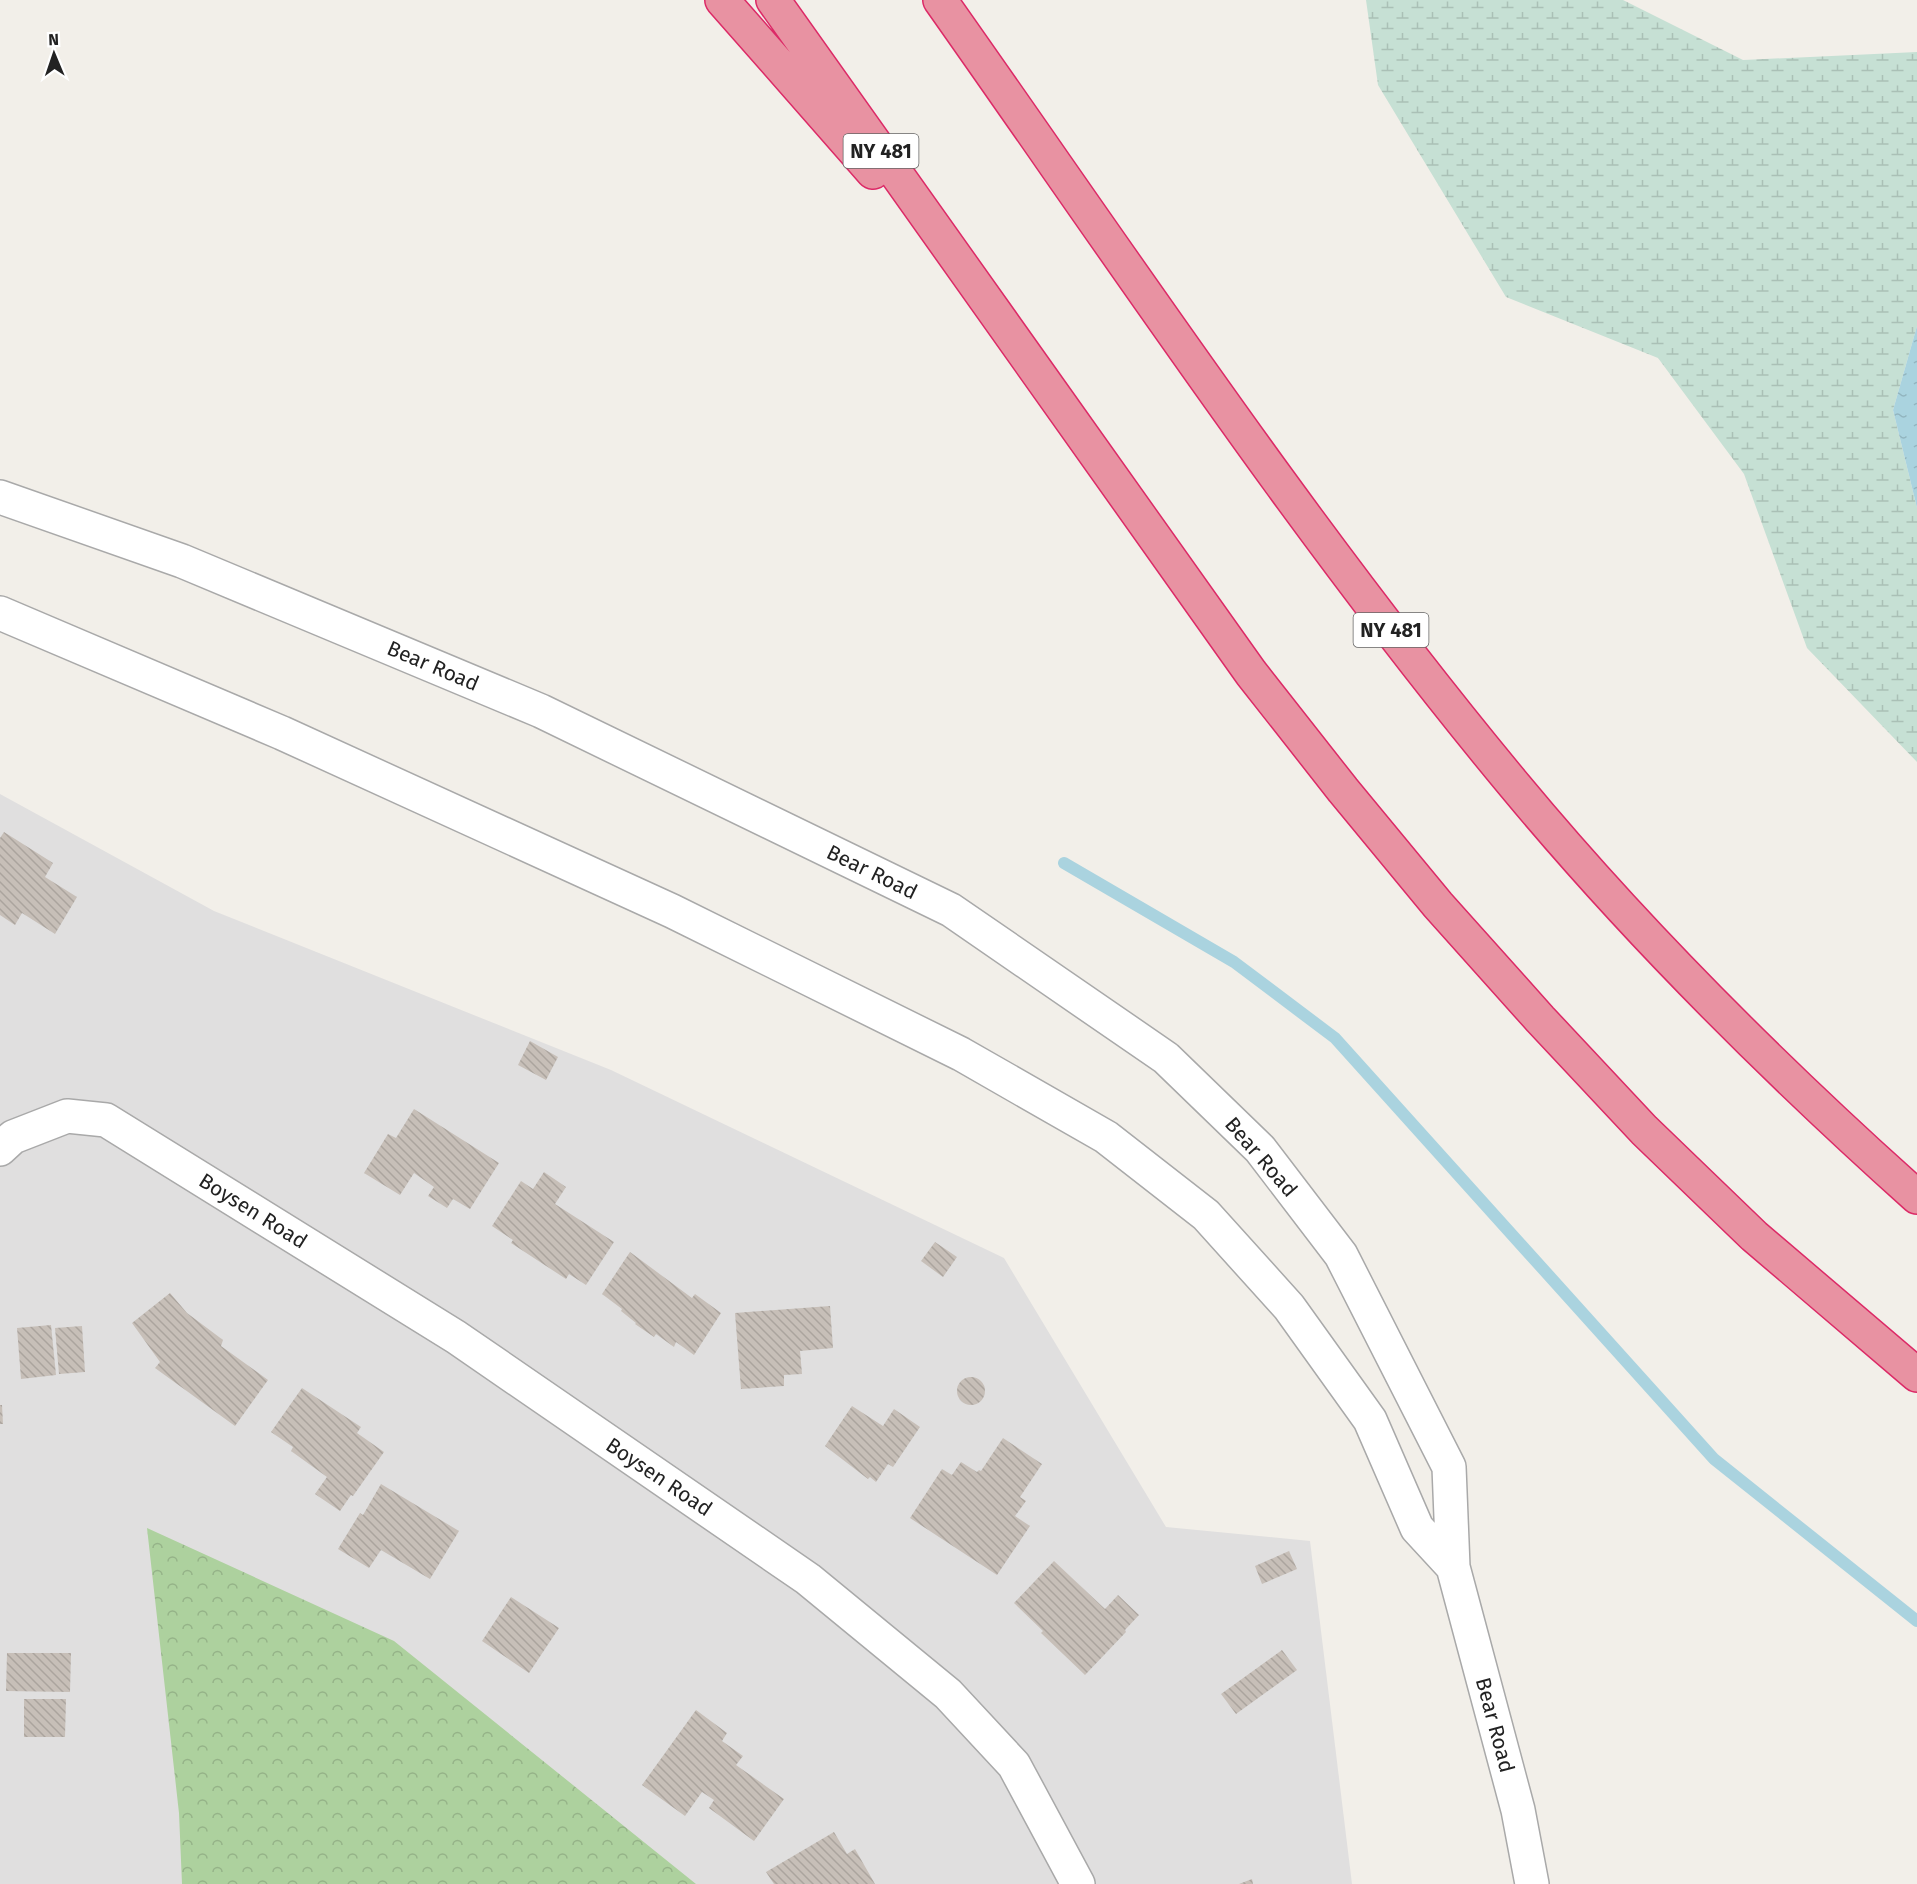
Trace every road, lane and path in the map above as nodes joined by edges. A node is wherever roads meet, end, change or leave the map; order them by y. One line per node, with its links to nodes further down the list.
1 (722, 0): 4 (highway)
2 (773, 0): 4 (highway, NY 481)
3 (940, 0): 8 (highway, NY 481)
4 (988, 304): 9 (highway, NY 481)
5 (0, 497): 10 (street, Bear Road)
6 (0, 613): 10 (street, Bear Road)
7 (0, 1149): 11 (street, Boysen Road)
8 (1917, 1197)
9 (1917, 1375)
10 (1452, 1567): 12 (street, Bear Road)
11 (1078, 1884)
12 (1532, 1884)

